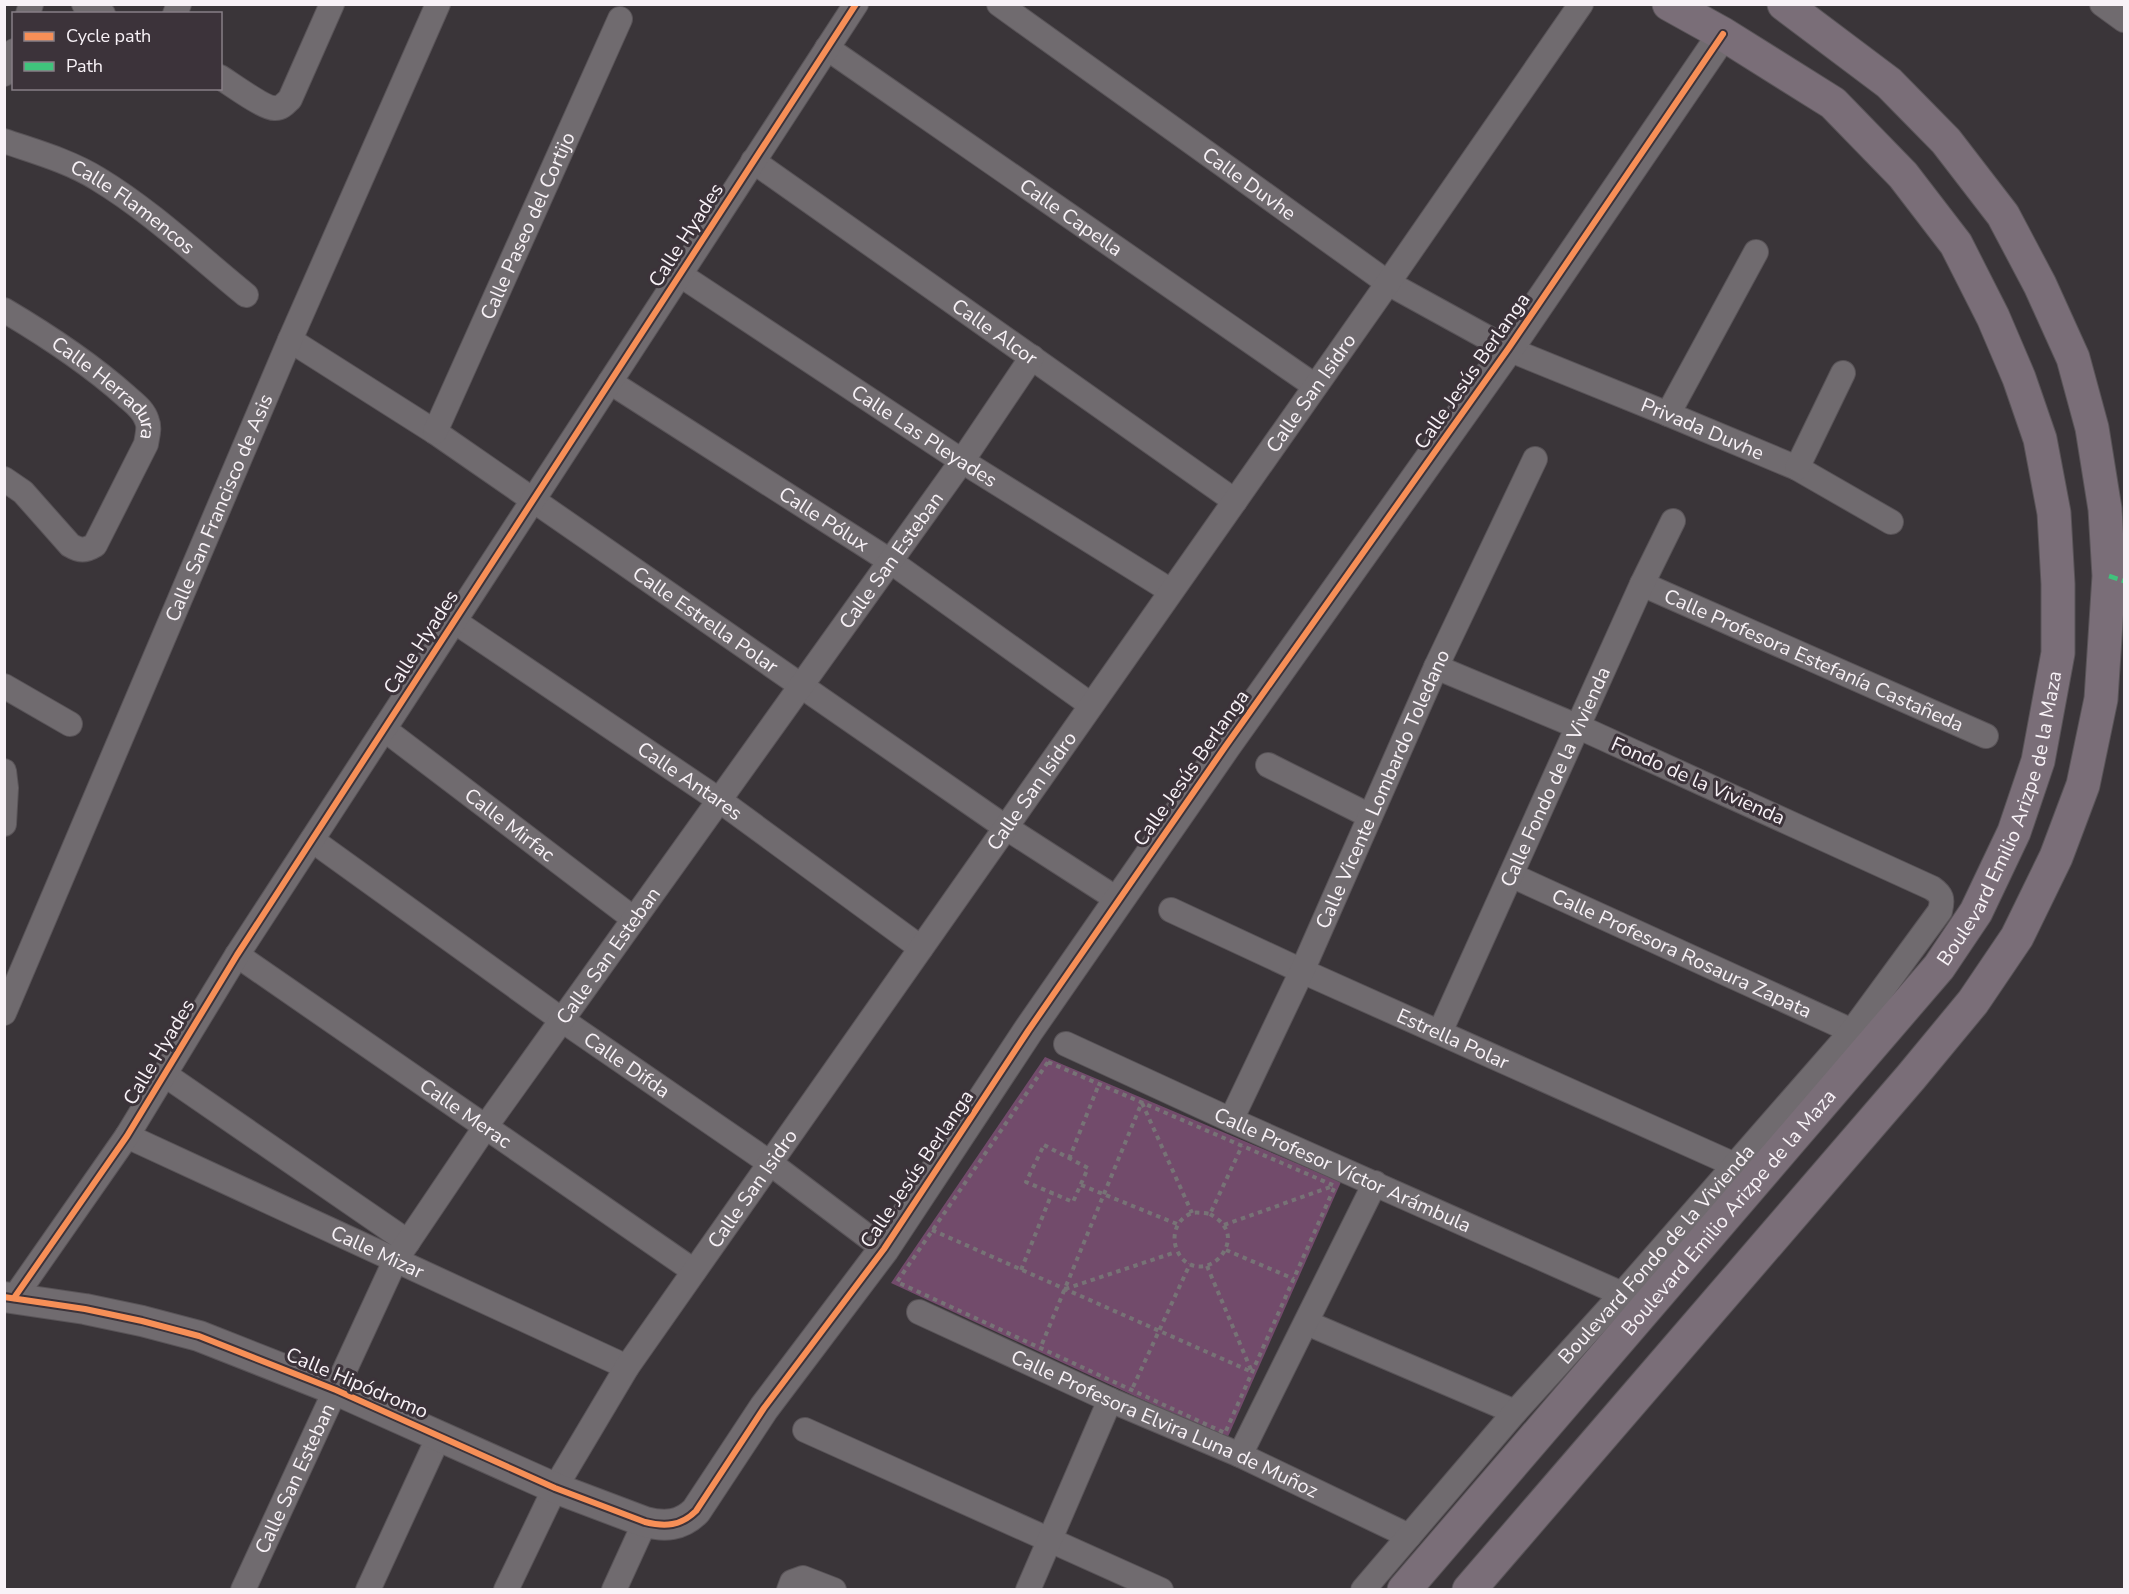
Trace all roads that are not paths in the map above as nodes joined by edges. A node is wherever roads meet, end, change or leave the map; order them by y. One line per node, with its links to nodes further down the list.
1 (84, 4): 9 (street)
2 (332, 4): 15 (street)
3 (438, 4): 23 (street, Calle San Francisco de Asis)
4 (856, 4): 12 (street, Calle Hyades)
5 (999, 4): 20 (street, Calle Duvhe)
6 (1581, 4): 20 (street, Calle San Isidro)
7 (1669, 4): 11 (highway, Boulevard Emilio Arizpe de la Maza)
8 (1789, 6): 107 (highway)
9 (99, 12)
10 (620, 19): 30 (street, Calle Paseo del Cortijo)
11 (1723, 34): 24 (street, Calle Jesús Berlanga); 106 (highway, Boulevard Emilio Arizpe de la Maza)
12 (827, 48): 17 (street, Calle Hyades); 28 (street, Calle Capella)
13 (12, 56): 14 (street)
14 (4, 75)
15 (222, 78)
16 (4, 141): 21 (street, Calle Flamencos)
17 (753, 161): 19 (street, Calle Hyades); 25 (street, Calle Alcor)
18 (1756, 252): 29 (street)
19 (679, 274): 27 (street, Calle Hyades); 32 (street, Calle Las Pleyades)
20 (1388, 283): 24 (street, Calle Duvhe); 28 (street, Calle San Isidro)
21 (246, 295)
22 (4, 310): 34 (street, Calle Herradura)
23 (290, 340): 30 (street, Calle Estrella Polar); 66 (street, Calle San Francisco de Asis)
24 (1508, 349): 29 (street, Privada Duvhe); 59 (street, Calle Jesús Berlanga)
25 (1032, 357): 32 (street, Calle San Esteban); 36 (street, Calle Alcor)
26 (1843, 374): 33 (street)
27 (609, 382): 35 (street, Calle Hyades); 39 (street, Calle Pólux)
28 (1315, 386): 36 (street, Calle San Isidro)
29 (1668, 414): 33 (street, Privada Duvhe)
30 (435, 432): 35 (street, Calle Estrella Polar)
31 (1535, 459): 43 (street, Calle Vicente Lombardo Toledano)
32 (962, 461): 39 (street, Calle San Esteban); 41 (street, Calle Las Pleyades)
33 (1797, 468): 38 (street, Privada Duvhe)
34 (4, 479)
35 (533, 500): 42 (street, Calle Hyades); 45 (street, Calle Estrella Polar)
36 (1235, 501): 41 (street, Calle San Isidro)
37 (1673, 521): 40 (street, Calle Fondo de la Vivienda)
38 (1891, 522)
39 (890, 561): 45 (street, Calle San Esteban); 46 (street, Calle Pólux)
40 (1642, 584): 48 (street, Calle Fondo de la Vivienda); 50 (street, Calle Profesora Estefanía Castañeda)
41 (1172, 591): 46 (street, Calle San Isidro)
42 (454, 621): 49 (street, Calle Hyades); 53 (street, Calle Antares)
43 (1436, 667): 48 (street, Fondo de la Vivienda); 54 (street, Calle Vicente Lombardo Toledano)
44 (4, 686): 47 (street)
45 (801, 686): 53 (street, Calle San Esteban); 56 (street, Calle Estrella Polar)
46 (1091, 705): 56 (street, Calle San Isidro)
47 (69, 724)
48 (1578, 727): 58 (street, Calle Fondo de la Vivienda); 61 (street, Fondo de la Vivienda)
49 (384, 729): 57 (street, Calle Hyades); 62 (street, Calle Mirfac)
50 (1986, 736)
51 (1268, 765): 54 (street)
52 (4, 771): 55 (street)
53 (719, 800): 62 (street, Calle San Esteban); 63 (street, Calle Antares)
54 (1370, 816): 65 (street, Calle Vicente Lombardo Toledano)
55 (4, 824)
56 (1005, 827): 59 (street, Calle Estrella Polar); 63 (street, Calle San Isidro)
57 (312, 840): 64 (street, Calle Hyades); 67 (street, Calle Difda)
58 (1510, 875): 68 (street, Calle Profesora Rosaura Zapata); 69 (street, Calle Fondo de la Vivienda)
59 (1120, 900): 78 (street, Calle Jesús Berlanga)
60 (1171, 910): 65 (street, Estrella Polar)
61 (1940, 911): 68 (street, Boulevard Fondo de la Vivienda)
62 (634, 919): 67 (street, Calle San Esteban)
63 (921, 948): 75 (street, Calle San Isidro)
64 (237, 955): 71 (street, Calle Hyades); 73 (street, Calle Merac)
65 (1302, 971): 69 (street, Estrella Polar); 72 (street, Calle Vicente Lombardo Toledano)
66 (4, 1013)
67 (562, 1020): 73 (street, Calle San Esteban); 75 (street, Calle Difda)
68 (1852, 1031): 76 (street, Boulevard Fondo de la Vivienda)
69 (1440, 1032): 76 (street, Estrella Polar)
70 (1066, 1044): 72 (street, Calle Profesor Víctor Arámbula)
71 (164, 1074): 74 (street, Calle Hyades); 79 (street, Calle Mizar)
72 (1232, 1120): 77 (street, Calle Profesor Víctor Arámbula)
73 (486, 1126): 79 (street, Calle San Esteban); 80 (street, Calle Merac)
74 (127, 1136): 79 (street, Calle Mizar); 82 (street, Calle Hyades)
75 (770, 1162): 78 (street, Calle Difda); 80 (street, Calle San Isidro)
76 (1735, 1166): 81 (street, Boulevard Fondo de la Vivienda)
77 (1375, 1184): 81 (street, Calle Profesor Víctor Arámbula); 84 (street)
78 (884, 1250): 93 (street, Calle Jesús Berlanga)
79 (401, 1252): 85 (street, Calle Mizar); 86 (street, Calle San Esteban)
80 (694, 1271): 85 (street, Calle San Isidro)
81 (1622, 1294): 88 (street, Boulevard Fondo de la Vivienda)
82 (9, 1298): 86 (street, Calle Hipódromo)
83 (919, 1312): 87 (street, Calle Profesora Elvira Luna de Muñoz)
84 (1306, 1323): 88 (street); 91 (street)
85 (627, 1367): 92 (street, Calle San Isidro)
86 (336, 1390): 90 (street, Calle Hipódromo); 98 (street, Calle San Esteban)
87 (1121, 1395): 91 (street, Calle Profesora Elvira Luna de Muñoz); 96 (street)
88 (1515, 1412): 95 (street, Boulevard Fondo de la Vivienda)
89 (805, 1430): 96 (street)
90 (439, 1436): 92 (street, Calle Hipódromo); 99 (street)
91 (1240, 1455): 95 (street, Calle Profesora Elvira Luna de Muñoz)
92 (555, 1488): 94 (street, Calle Hipódromo); 100 (street, Calle San Isidro)
93 (687, 1520): 94 (street, Calle Hipódromo)
94 (645, 1522): 101 (street)
95 (1409, 1536): 105 (street, Boulevard Fondo de la Vivienda)
96 (1051, 1539): 103 (street); 104 (street)
97 (798, 1584): 102 (street)
98 (243, 1590)
99 (368, 1590)
100 (506, 1590)
101 (614, 1590)
102 (834, 1590)
103 (1028, 1590)
104 (1161, 1590)
105 (1363, 1590)
106 (1404, 1590)
107 (1469, 1590)

